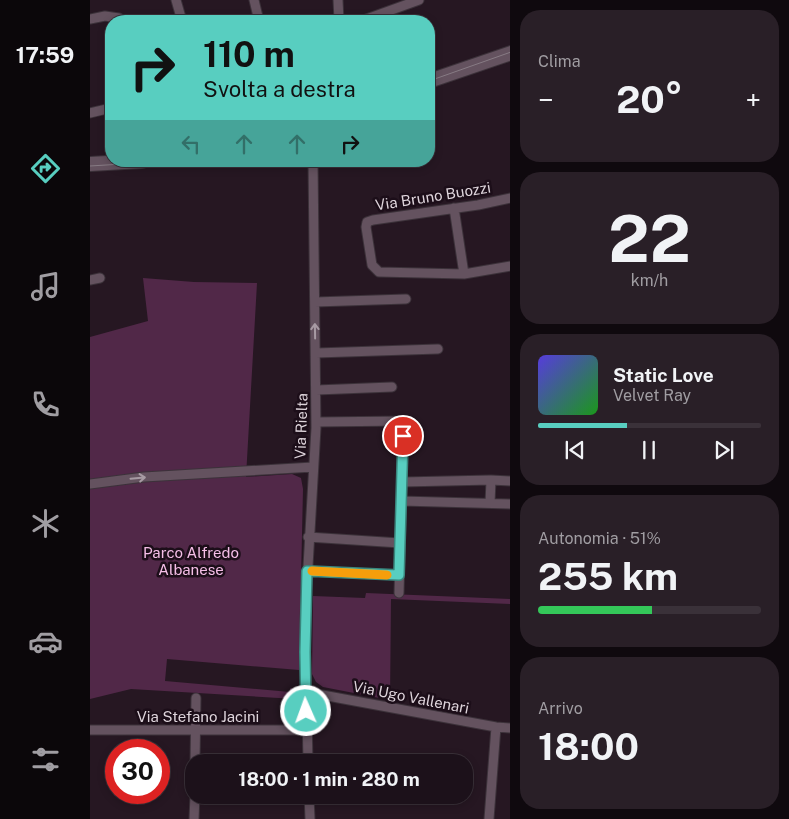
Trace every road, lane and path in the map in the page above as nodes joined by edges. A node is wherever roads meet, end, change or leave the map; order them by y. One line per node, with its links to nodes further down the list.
1 (176, 0): 5 (street)
2 (254, 0): 6 (street)
3 (338, 0): 7 (street)
4 (419, 0): 8 (street)
5 (180, 15)
6 (258, 15)
7 (339, 15)
8 (378, 15)
9 (105, 18): 10 (street)
10 (90, 19)
11 (510, 53): 13 (street)
12 (510, 60): 14 (street)
13 (435, 79)
14 (435, 84)
15 (105, 109): 16 (street)
16 (90, 113)
17 (105, 163): 18 (street)
18 (90, 164)
19 (313, 167): 27 (street, Via Rielta)
20 (510, 198): 21 (street, Via Bruno Buozzi)
21 (454, 208): 23 (street); 23 (street, Via Bruno Buozzi)
22 (510, 266): 23 (street, Via Bruno Buozzi)
23 (464, 274)
24 (100, 278): 25 (street)
25 (90, 280)
26 (406, 299): 27 (street)
27 (315, 302): 29 (street, Via Rielta, one-way to 27)
28 (438, 349): 29 (street)
29 (316, 353): 31 (street, Via Rielta)
30 (392, 388): 31 (street)
31 (316, 390): 32 (street, Via Rielta)
32 (316, 422): 33 (street, Via Rielta); 36 (street)
33 (313, 467): 37 (street, Via Rielta, one-way to 33); 41 (street)
34 (491, 480): 35 (street); 36 (street); 39 (street)
35 (510, 481)
36 (402, 482): 38 (street)
37 (90, 484)
38 (402, 500): 39 (street); 42 (street)
39 (490, 503): 40 (street)
40 (510, 504)
41 (308, 538): 42 (street); 43 (street)
42 (400, 543): 44 (street)
43 (307, 571): 44 (street); 46 (street)
44 (399, 575): 45 (street)
45 (399, 593)
46 (306, 692): 48 (street, Via Ugo Vallenari); 52 (street)
47 (196, 698): 51 (street)
48 (496, 727): 49 (street, Via Ugo Vallenari); 59 (street)
49 (510, 728)
50 (90, 730): 51 (street, Via Stefano Jacini)
51 (195, 730): 52 (street, Via Stefano Jacini); 53 (street)
52 (307, 730): 54 (street)
53 (195, 754)
54 (308, 754)
55 (194, 804): 57 (street)
56 (309, 804): 58 (street)
57 (194, 819)
58 (310, 819)
59 (489, 819)

